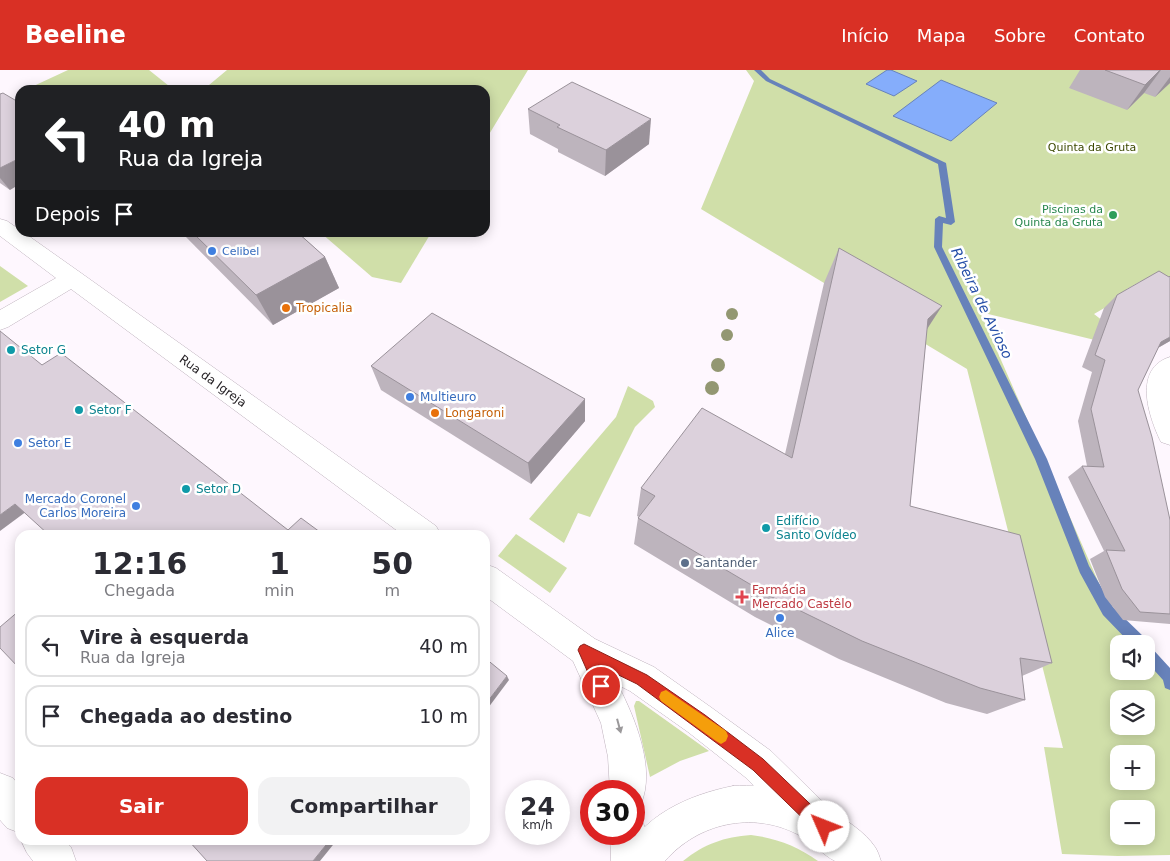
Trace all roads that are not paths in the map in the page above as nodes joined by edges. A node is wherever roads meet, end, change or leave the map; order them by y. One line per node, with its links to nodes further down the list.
1 (0, 226): 3 (street, Rua da Igreja)
2 (15, 237): 4 (street, Rua da Igreja)
3 (15, 237)
4 (73, 278): 5 (street); 8 (street, Rua da Igreja)
5 (0, 321)
6 (1170, 366): 7 (street)
7 (1170, 434)
8 (419, 530)
9 (490, 582): 10 (street)
10 (584, 650): 11 (street, one-way to 11); 14 (street)
11 (627, 780)
12 (0, 791): 13 (street)
13 (15, 810)
14 (824, 827): 17 (street); 20 (street)
15 (44, 845): 18 (street)
16 (629, 845): 19 (street)
17 (863, 859)
18 (57, 861)
19 (630, 861)
20 (640, 861)

